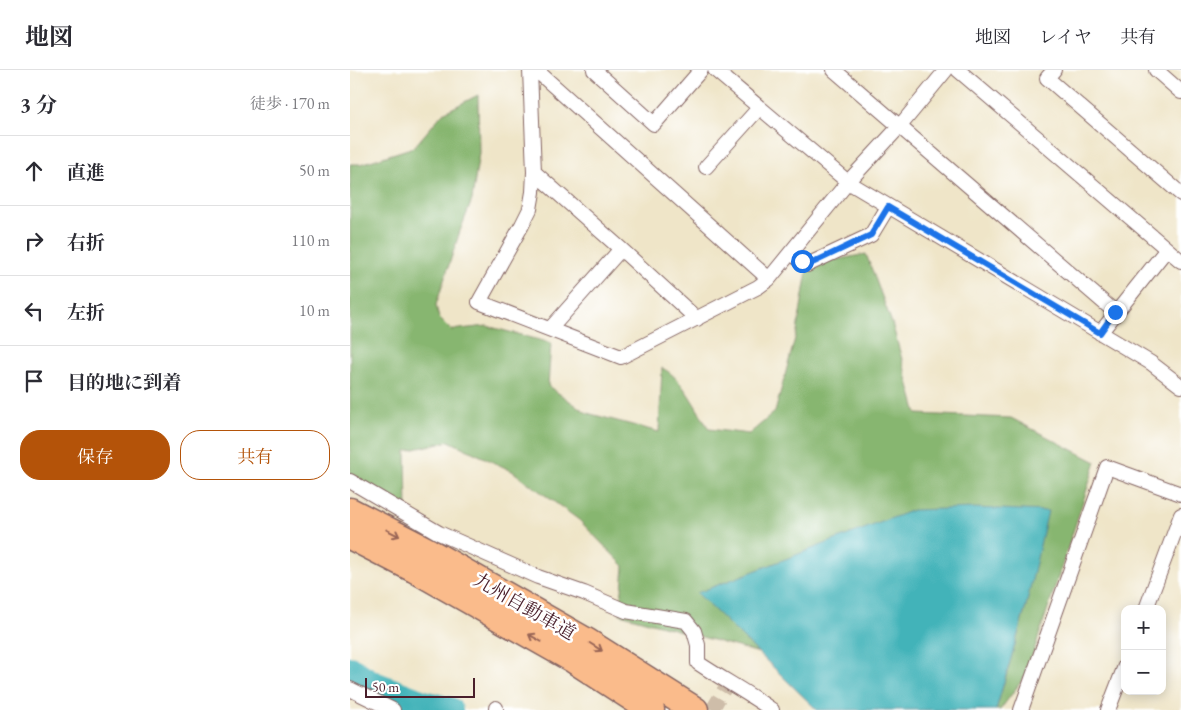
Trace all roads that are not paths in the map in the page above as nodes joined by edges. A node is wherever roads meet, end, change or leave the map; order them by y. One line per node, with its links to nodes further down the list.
1 (530, 70): 15 (street)
2 (536, 70): 23 (street)
3 (594, 70): 4 (street)
4 (701, 70)
5 (715, 70): 12 (street)
6 (834, 70): 13 (street)
7 (946, 70): 13 (street)
8 (958, 70): 20 (street)
9 (1054, 70): 17 (street)
10 (1156, 70): 11 (street)
11 (1181, 92)
12 (759, 108): 14 (street); 16 (street)
13 (900, 126): 16 (street); 24 (street)
14 (706, 168)
15 (534, 172): 19 (street); 26 (street)
16 (848, 182): 18 (street); 21 (street)
17 (1181, 194)
18 (888, 207): 21 (street); 27 (street)
19 (621, 249): 25 (street); 26 (street)
20 (1167, 249): 22 (street); 24 (street)
21 (792, 253): 23 (street)
22 (1181, 261)
23 (769, 279): 25 (street)
24 (1115, 312): 27 (street)
25 (697, 319): 26 (street)
26 (550, 330)
27 (1100, 333): 28 (street)
28 (1181, 386)
29 (350, 481): 40 (street)
30 (1181, 494): 41 (street)
31 (350, 511): 39 (highway, 九州自動車道, one-way to 39)
32 (1181, 515): 34 (street)
33 (350, 536): 38 (highway, 九州自動車道, one-way to 33)
34 (1147, 605)
35 (1121, 676): 42 (street)
36 (350, 689): 37 (street)
37 (393, 710)
38 (651, 710)
39 (695, 710)
40 (772, 710)
41 (1021, 710)
42 (1108, 710)

